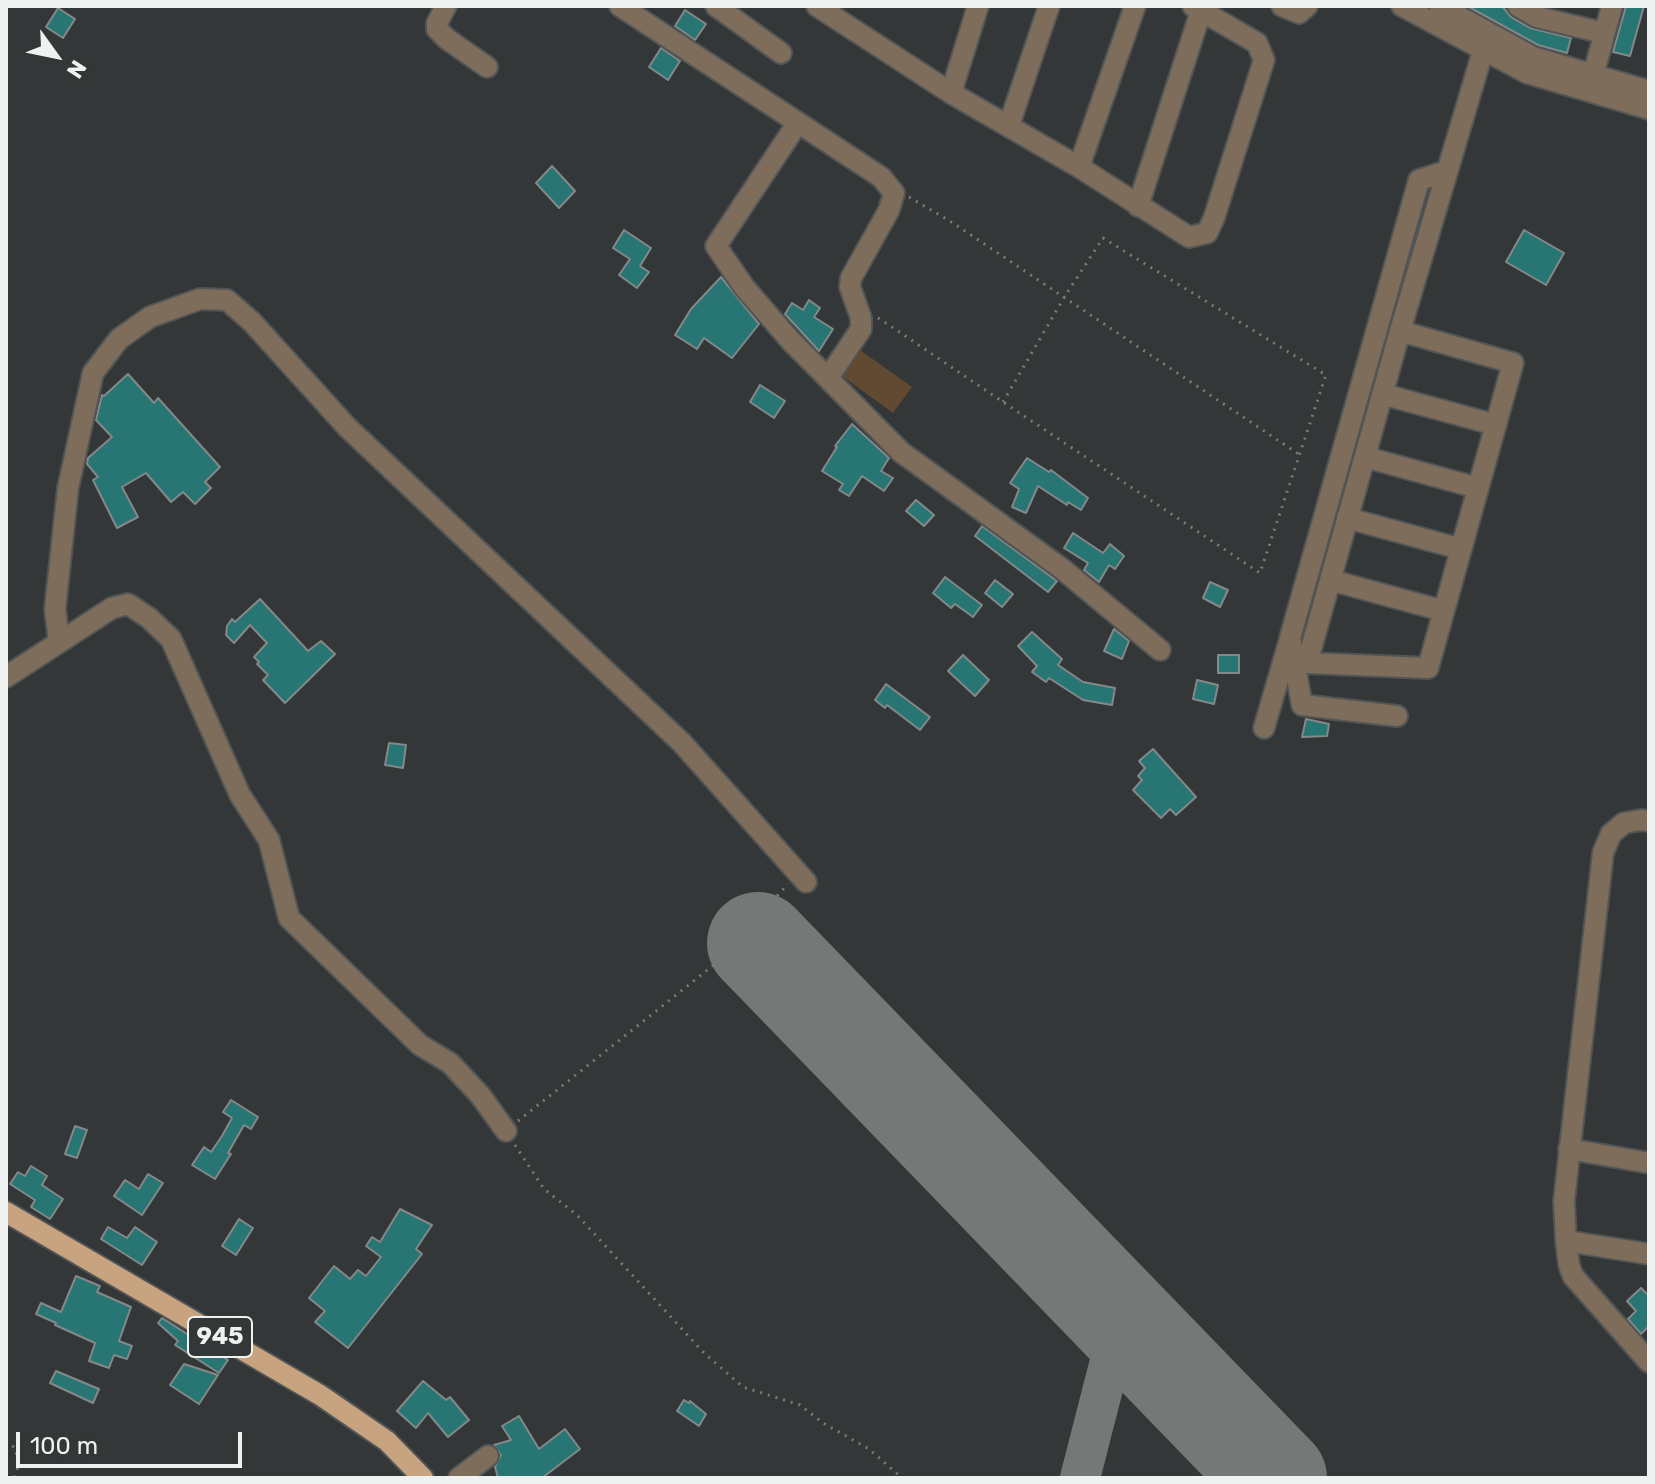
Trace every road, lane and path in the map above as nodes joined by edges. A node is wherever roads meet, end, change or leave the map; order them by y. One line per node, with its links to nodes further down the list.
1 (446, 6): 18 (street)
2 (620, 6): 23 (street)
3 (716, 6): 17 (street)
4 (978, 6): 21 (street)
5 (1049, 6): 24 (street)
6 (1135, 6): 25 (street)
7 (1282, 6): 8 (street)
8 (1307, 6)
9 (1402, 6): 16 (street)
10 (1440, 6): 16 (street)
11 (1518, 6): 15 (street)
12 (1612, 6): 15 (street)
13 (822, 7): 21 (street)
14 (1197, 8): 28 (street); 28 (street)
15 (1598, 32): 19 (street)
16 (1485, 42): 19 (street); 26 (street)
17 (781, 53)
18 (487, 67)
19 (1585, 82): 20 (street); 22 (street)
20 (1649, 91)
21 (951, 93): 24 (street)
22 (1649, 109)
23 (797, 124): 27 (street); 32 (street)
24 (1009, 125): 25 (street)
25 (1079, 167): 28 (street)
26 (1447, 171): 31 (street); 43 (street)
27 (894, 193): 29 (path); 30 (street)
28 (1138, 206)
29 (1065, 296): 34 (path); 36 (path); 36 (path)
30 (857, 306): 32 (street); 34 (path)
31 (1400, 331): 33 (street); 35 (street)
32 (828, 378): 45 (street)
33 (1382, 394): 35 (street); 37 (street)
34 (1003, 402): 36 (path)
35 (1496, 425): 38 (street)
36 (1300, 455)
37 (1365, 457): 38 (street); 39 (street)
38 (1478, 488): 40 (street)
39 (1347, 518): 40 (street); 41 (street)
40 (1461, 549): 42 (street)
41 (1330, 580): 42 (street); 42 (street)
42 (1444, 611)
43 (1290, 638): 47 (street); 48 (street)
44 (59, 641): 46 (street); 50 (street); 51 (street)
45 (1160, 650)
46 (6, 677)
47 (1397, 716)
48 (1264, 728)
49 (1649, 821): 52 (street)
50 (802, 878): 51 (path)
51 (506, 1131): 63 (path)
52 (1569, 1149): 53 (street); 55 (street)
53 (1649, 1163)
54 (6, 1212): 61 (main road, 945)
55 (1566, 1241): 56 (street); 57 (street)
56 (1649, 1254)
57 (1649, 1362)
58 (6, 1441): 60 (path)
59 (488, 1456): 62 (street)
60 (14, 1478)
61 (423, 1478)
62 (459, 1478)
63 (902, 1478)

